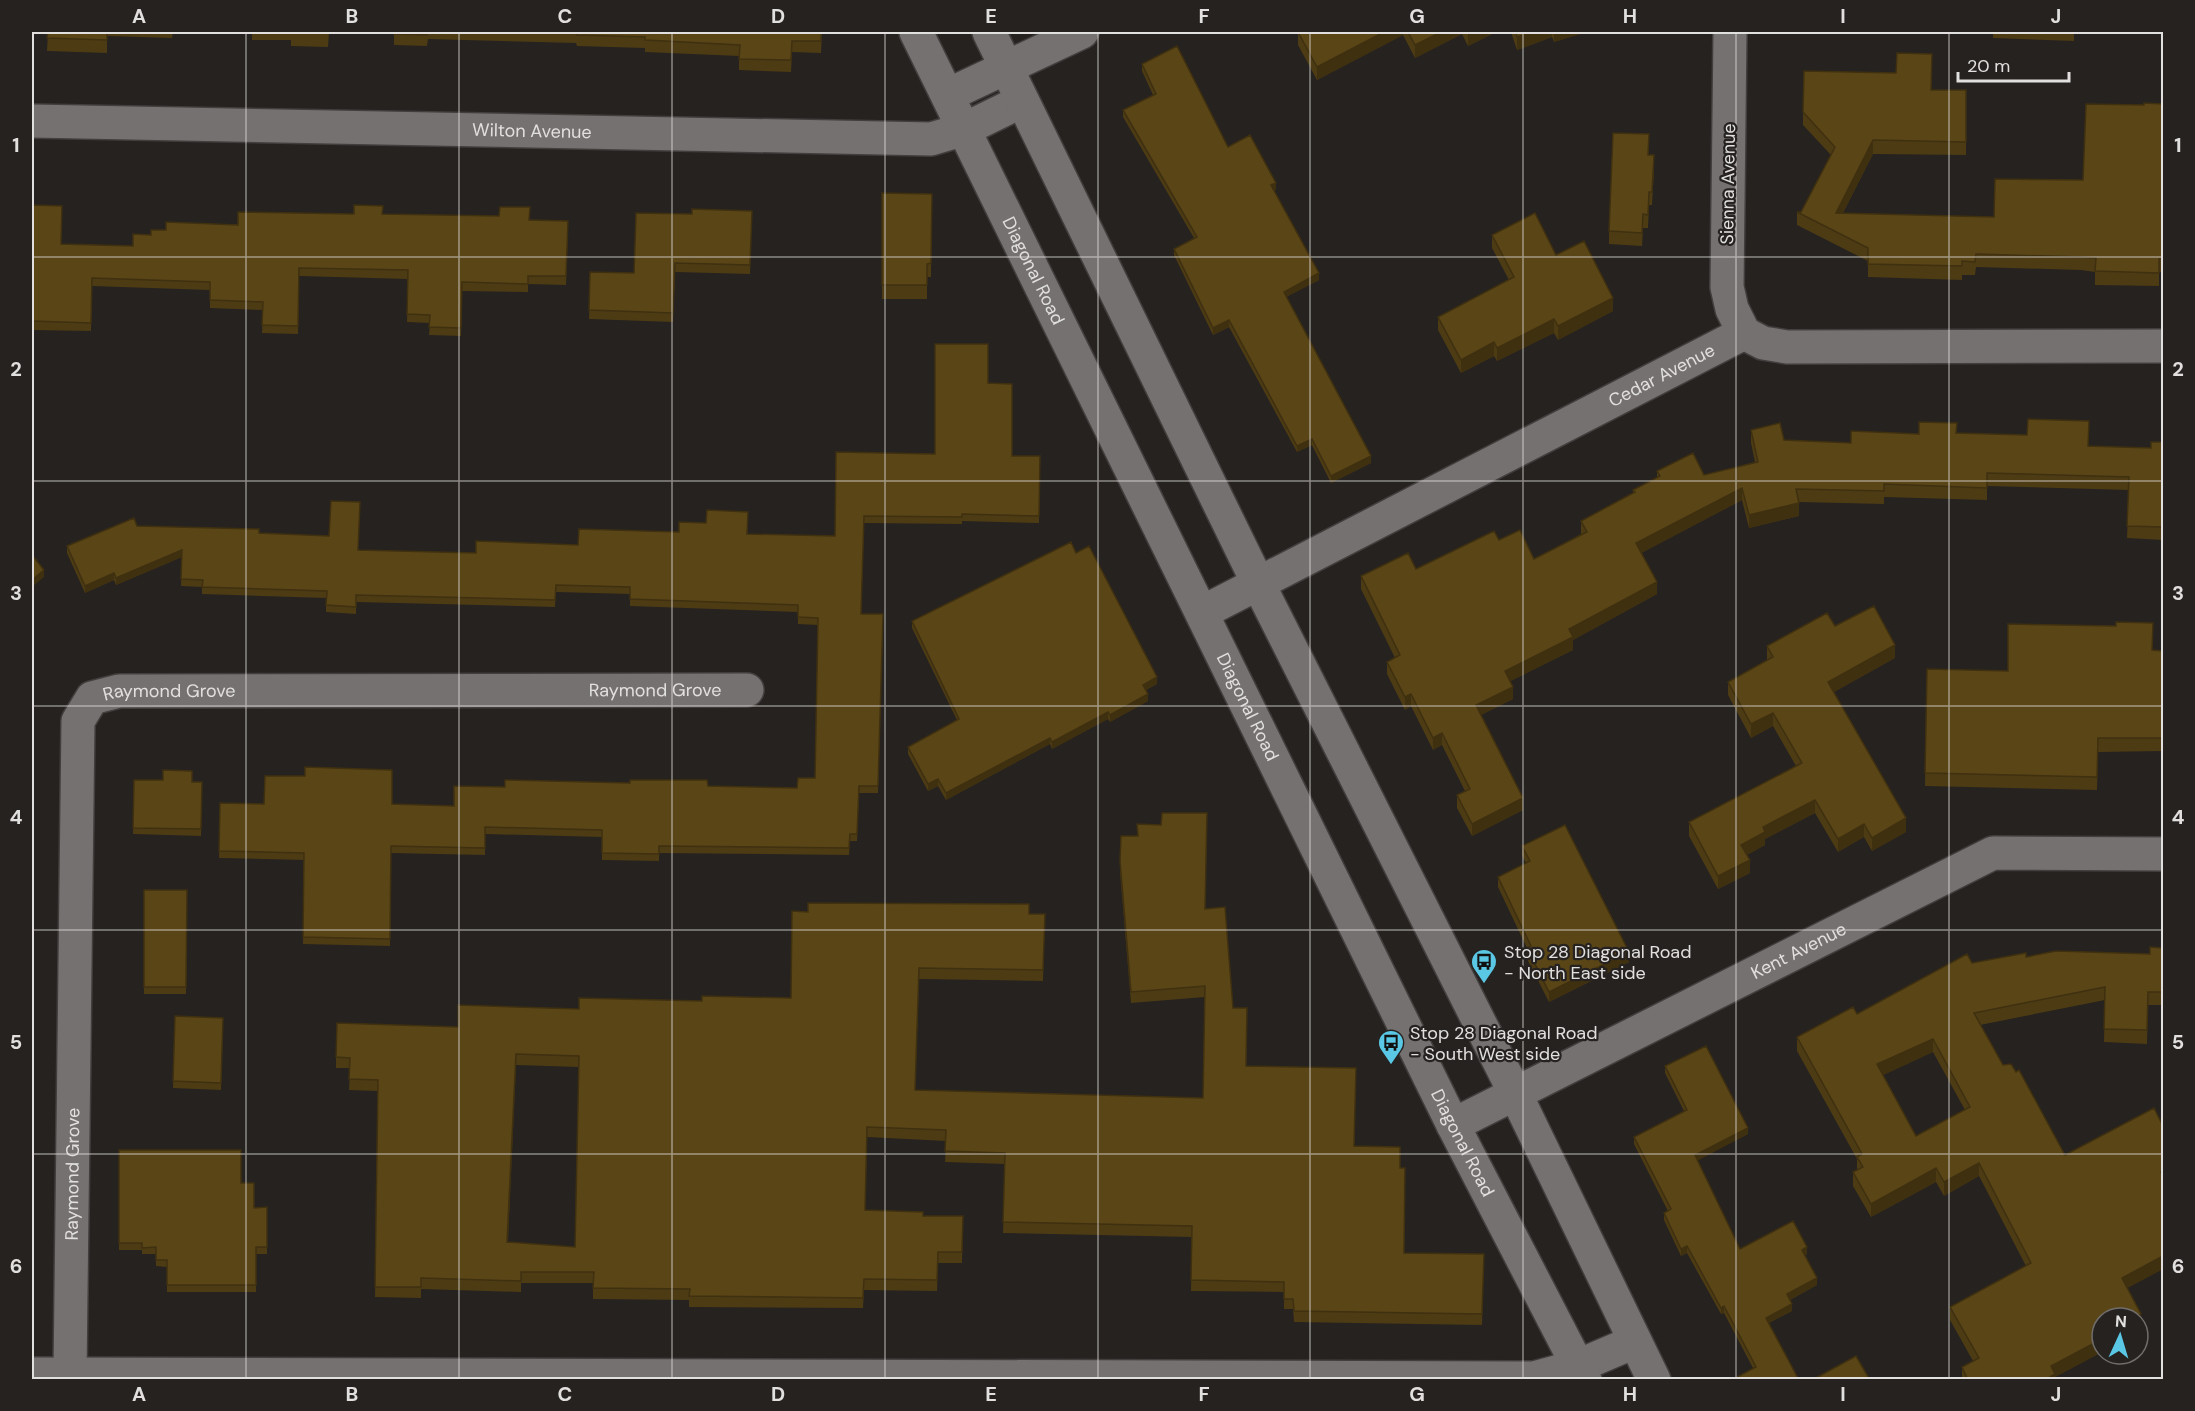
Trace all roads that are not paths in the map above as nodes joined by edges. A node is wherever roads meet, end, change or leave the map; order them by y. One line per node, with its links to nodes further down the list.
1 (916, 32): 6 (street, Diagonal Road)
2 (989, 32): 5 (street)
3 (1082, 32): 5 (street)
4 (1730, 32): 10 (street, Sienna Avenue)
5 (1007, 68): 6 (street); 7 (street)
6 (948, 95): 9 (street, Diagonal Road)
7 (1022, 101): 9 (street, Wilton Avenue); 12 (street)
8 (32, 121): 9 (street, Wilton Avenue)
9 (965, 129): 13 (street, Diagonal Road)
10 (1744, 333): 11 (street); 12 (street, Cedar Avenue)
11 (2163, 346)
12 (1258, 583): 13 (street, Cedar Avenue); 16 (street)
13 (1203, 612): 17 (street, Diagonal Road)
14 (747, 690): 20 (street, Raymond Grove)
15 (2163, 854): 16 (street, Kent Avenue)
16 (1515, 1093): 17 (street, Kent Avenue); 18 (street)
17 (1454, 1125): 19 (street, Diagonal Road)
18 (1634, 1342): 19 (street); 22 (street)
19 (1582, 1373): 21 (street)
20 (55, 1375): 21 (street)
21 (1225, 1378)
22 (1654, 1380)

